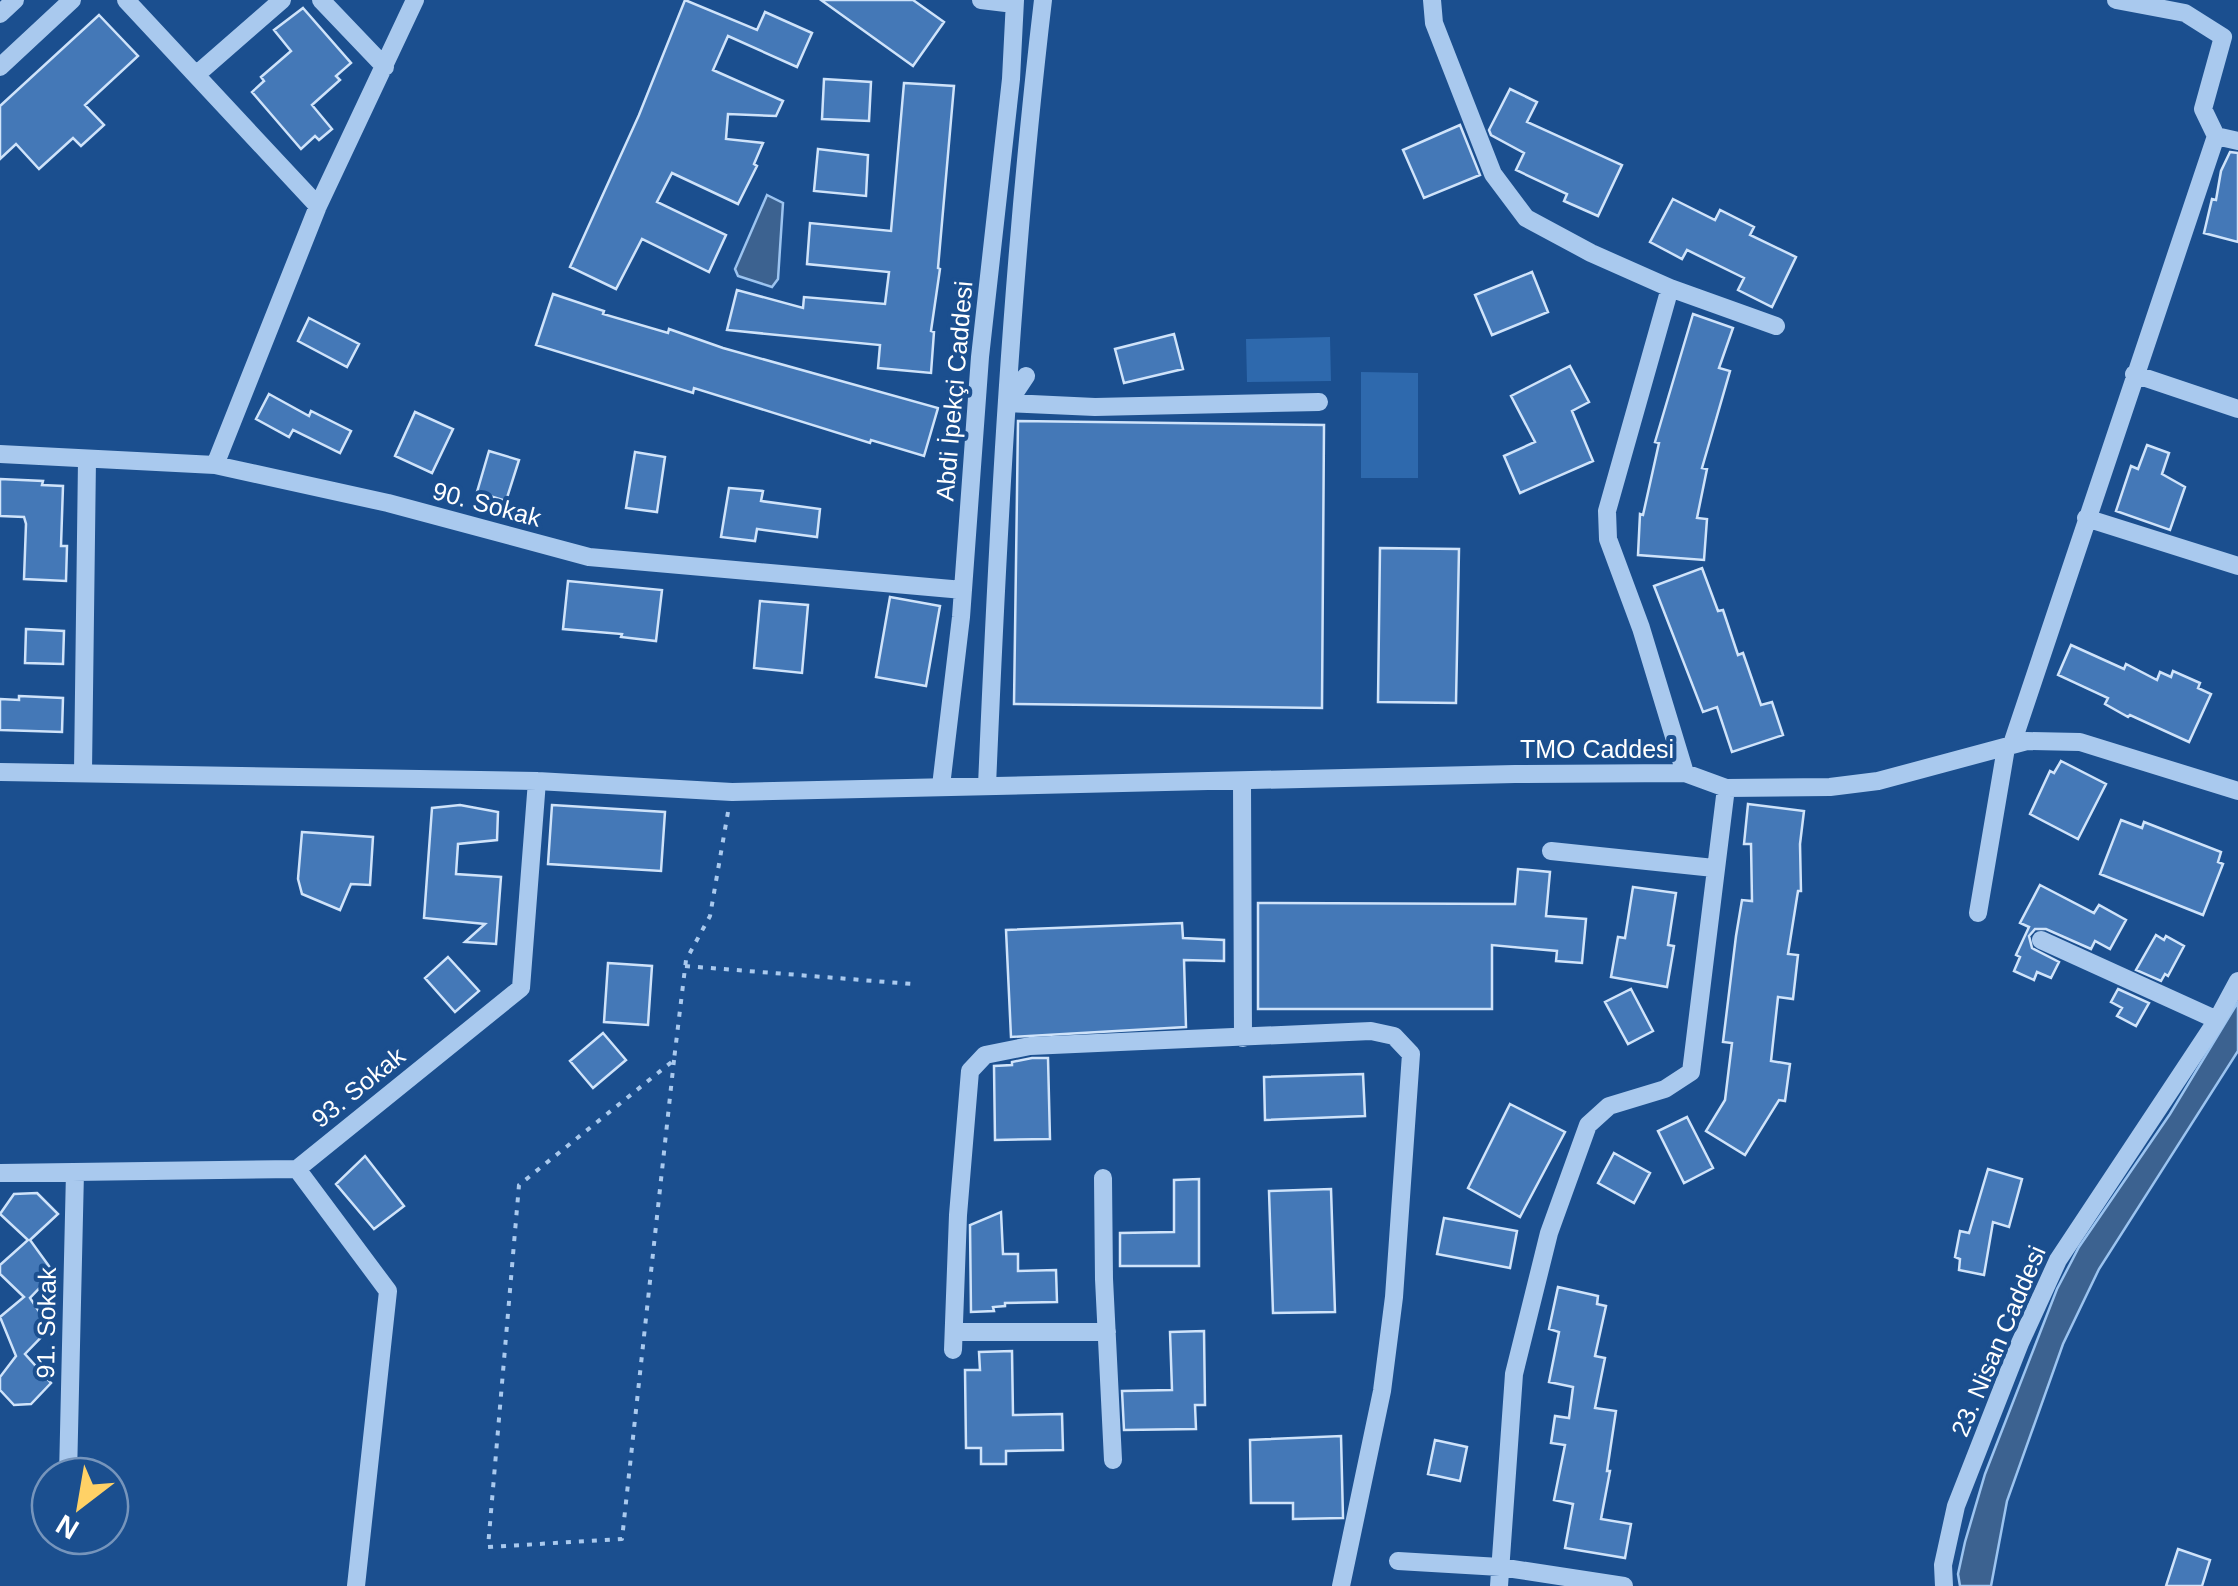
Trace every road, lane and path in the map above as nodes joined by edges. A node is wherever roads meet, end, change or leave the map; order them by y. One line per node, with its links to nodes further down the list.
1 (15, 0): 12 (street)
2 (72, 0): 14 (street)
3 (126, 0): 15 (street)
4 (282, 0): 15 (street)
5 (321, 0): 13 (street)
6 (414, 0): 13 (street)
7 (981, 0): 11 (street)
8 (1043, 0): 24 (street)
9 (1432, 0): 19 (street)
10 (2116, 0): 16 (street)
11 (1014, 2): 31 (street, Abdi İpekçi Caddesi)
12 (0, 14)
13 (385, 66): 18 (street)
14 (0, 67)
15 (196, 75): 18 (street)
16 (2216, 136): 17 (street); 21 (street)
17 (2238, 141)
18 (318, 206): 28 (street)
19 (1670, 288): 20 (street); 35 (street)
20 (1776, 326)
21 (2134, 374): 25 (street); 29 (street)
22 (1026, 376): 24 (street)
23 (1319, 402): 24 (street)
24 (1008, 403): 39 (street)
25 (2238, 409)
26 (0, 454): 27 (street, 90. Sokak)
27 (87, 459): 28 (street, 90. Sokak); 34 (street)
28 (215, 465): 31 (street, 90. Sokak)
29 (2086, 518): 30 (street); 32 (street)
30 (2238, 566)
31 (963, 590): 38 (street, Abdi İpekçi Caddesi)
32 (2009, 746): 40 (street, TMO Caddesi); 41 (street, TMO Caddesi); 45 (street)
33 (0, 772): 34 (street)
34 (84, 772): 36 (street)
35 (1685, 773): 37 (street, TMO Caddesi); 40 (street, TMO Caddesi)
36 (537, 781): 42 (street); 53 (street, 93. Sokak)
37 (1242, 782): 39 (street, TMO Caddesi); 51 (street)
38 (941, 786): 39 (street, TMO Caddesi); 42 (street)
39 (987, 786)
40 (1726, 788): 44 (street)
41 (2238, 791)
42 (732, 792): 47 (path)
43 (1551, 851): 44 (street)
44 (1714, 868): 61 (street)
45 (1978, 914)
46 (2041, 940): 50 (street)
47 (685, 966): 49 (path); 52 (path)
48 (2238, 981): 50 (street, 23. Nisan Caddesi)
49 (912, 984)
50 (2216, 1020): 65 (street, 23. Nisan Caddesi)
51 (1243, 1038): 57 (street); 63 (street)
52 (674, 1060): 52 (path)
53 (297, 1169): 54 (street); 62 (street)
54 (75, 1172): 55 (street); 58 (street, 91. Sokak)
55 (0, 1173)
56 (1103, 1178): 57 (street)
57 (1107, 1332): 59 (street)
58 (68, 1456)
59 (1113, 1460)
60 (1398, 1560): 61 (street)
61 (1500, 1576): 64 (street)
62 (356, 1586)
63 (1341, 1586)
64 (1624, 1586)
65 (1944, 1586)

